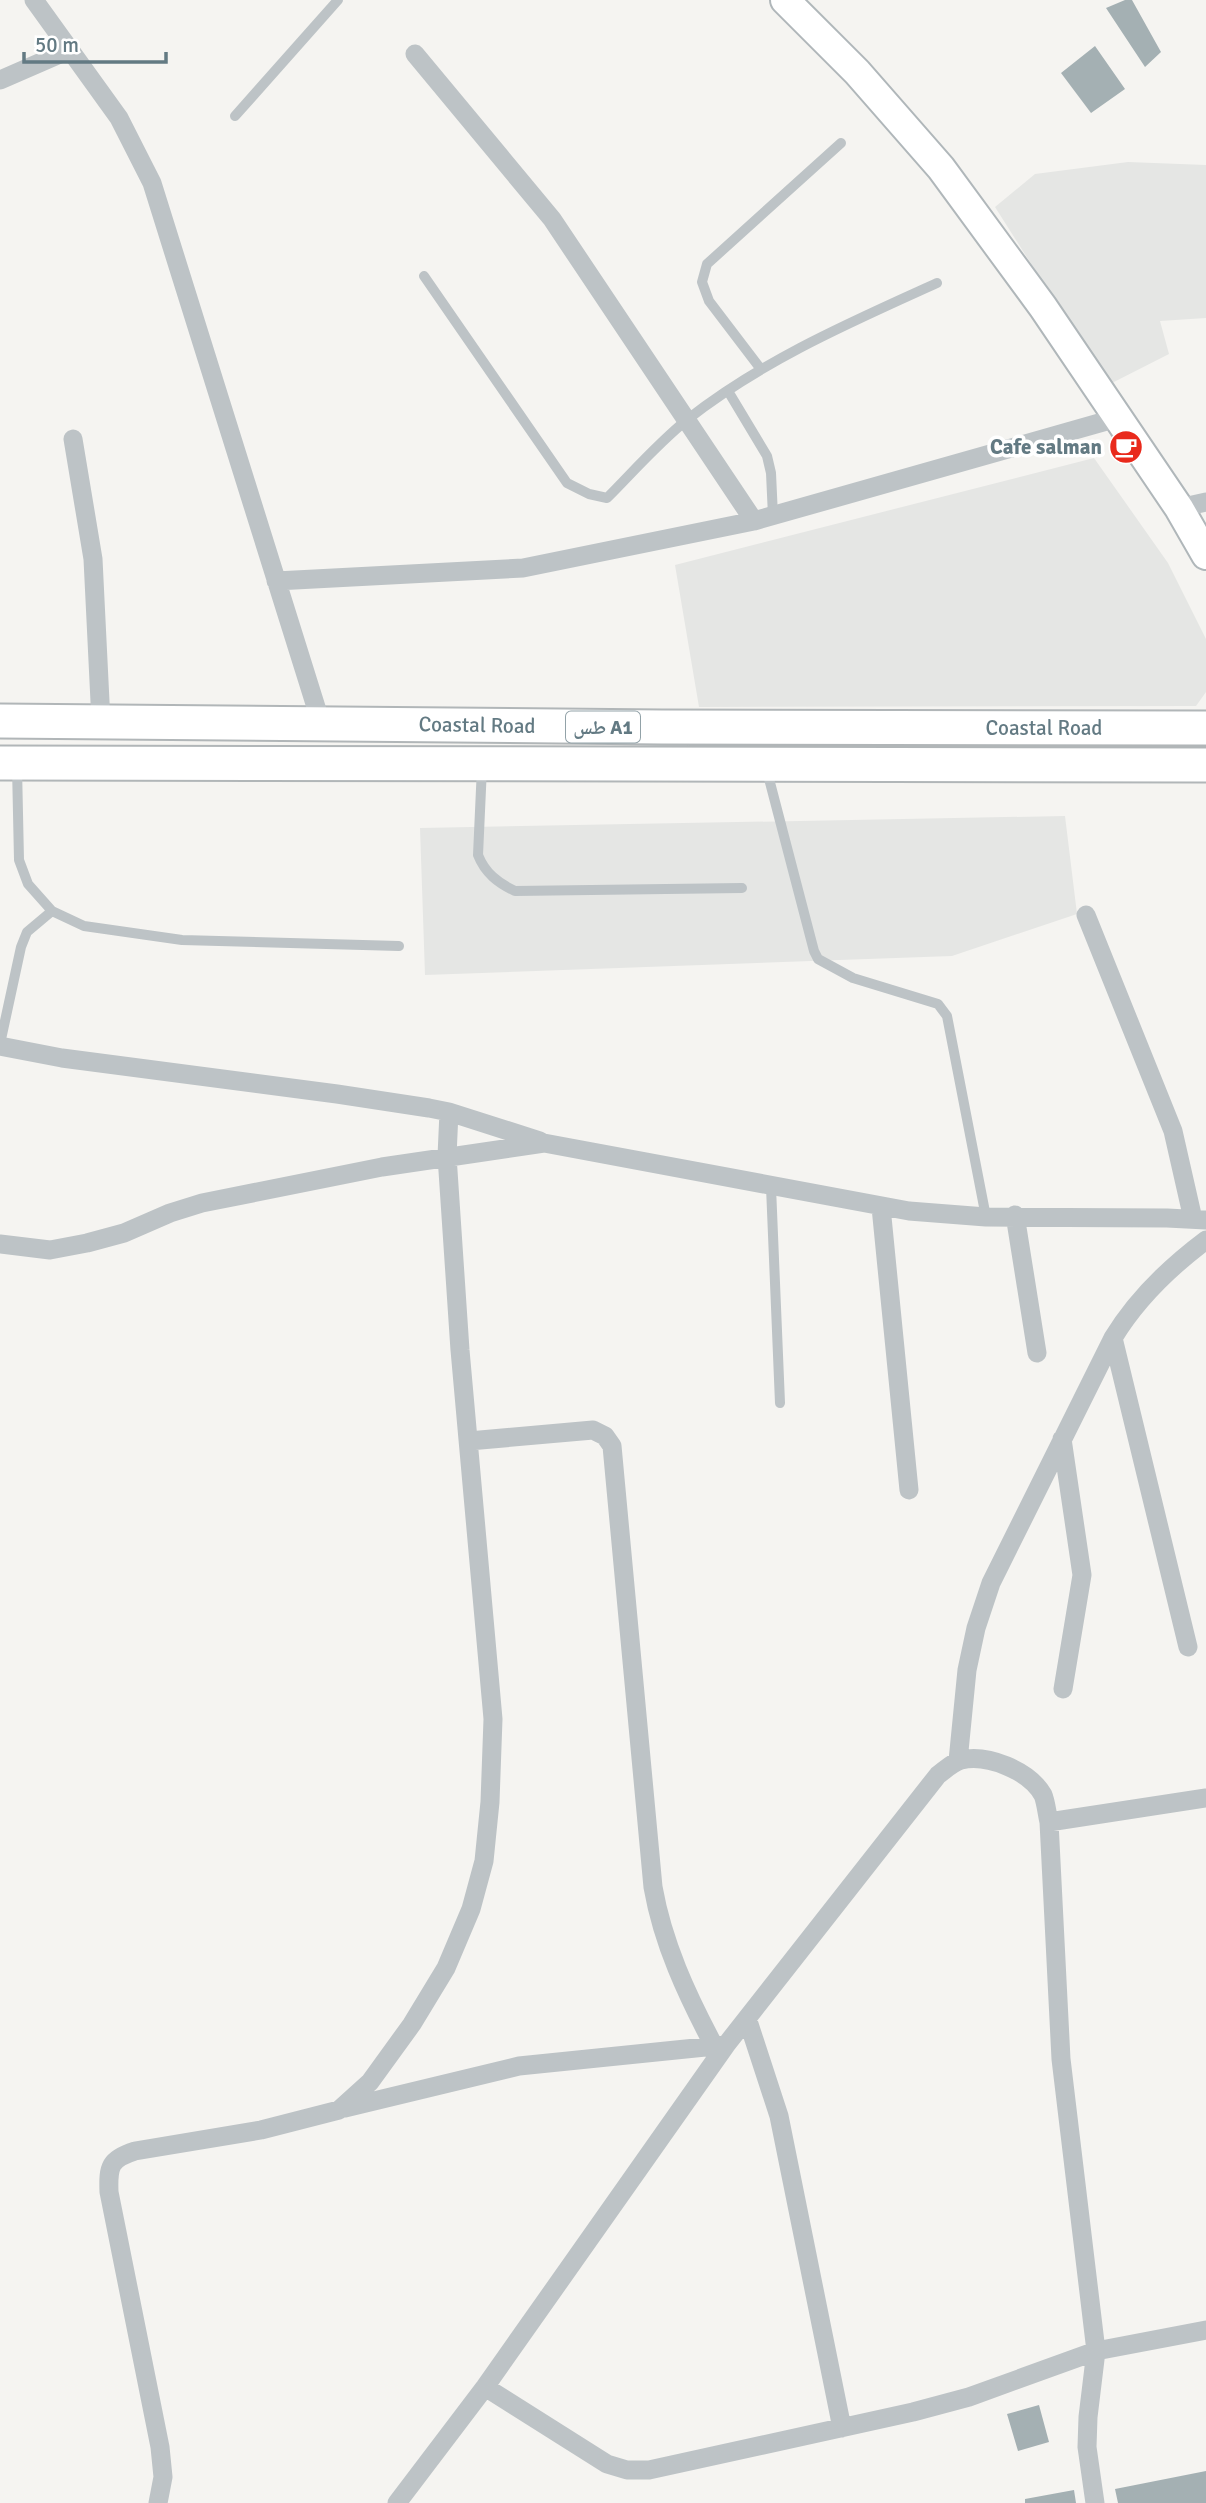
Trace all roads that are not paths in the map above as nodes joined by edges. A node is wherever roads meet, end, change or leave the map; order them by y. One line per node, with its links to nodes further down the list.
1 (34, 0): 4 (street)
2 (338, 0): 7 (lane)
3 (785, 0): 13 (main road)
4 (69, 50): 6 (street); 20 (street)
5 (415, 54): 14 (street)
6 (0, 80)
7 (235, 116)
8 (841, 143): 11 (lane)
9 (424, 276): 14 (lane)
10 (937, 283): 11 (lane)
11 (760, 368): 12 (lane)
12 (728, 391): 14 (lane); 18 (lane)
13 (1117, 418): 17 (main road); 18 (street)
14 (686, 420): 18 (street)
15 (73, 439): 22 (street)
16 (1206, 502): 17 (street)
17 (1179, 508): 19 (main road)
18 (763, 519): 20 (street)
19 (1206, 555)
20 (276, 581): 23 (street)
21 (0, 721): 22 (highway, Coastal Road / طس A1)
22 (102, 722): 23 (highway, Coastal Road / طس A1)
23 (321, 723): 24 (highway, Coastal Road / طس A1)
24 (1201, 728)
25 (9, 763): 26 (highway, Coastal Road / طس A1); 30 (lane)
26 (482, 763): 27 (highway, Coastal Road / طس A1); 29 (lane)
27 (765, 763): 28 (highway, Coastal Road / طس A1); 40 (lane)
28 (1206, 765)
29 (742, 888)
30 (52, 911): 32 (lane); 33 (lane)
31 (1086, 915): 41 (street)
32 (399, 946)
33 (0, 1045): 34 (street)
34 (449, 1112): 35 (street); 36 (street)
35 (544, 1143): 36 (street); 37 (street)
36 (447, 1156): 43 (street); 48 (street)
37 (771, 1187): 38 (street); 46 (lane)
38 (881, 1207): 40 (street); 49 (street)
39 (1015, 1216): 40 (street); 41 (street); 45 (street)
40 (986, 1217)
41 (1200, 1220)
42 (1206, 1240): 44 (street)
43 (0, 1244)
44 (1113, 1338): 47 (street); 50 (street)
45 (1037, 1353)
46 (780, 1403)
47 (1062, 1439): 51 (street); 52 (street)
48 (469, 1441): 56 (street); 57 (street)
49 (909, 1490)
50 (1188, 1647)
51 (1063, 1689)
52 (958, 1760): 54 (street); 55 (street)
53 (1206, 1798): 54 (street)
54 (1049, 1822): 59 (street)
55 (747, 2018): 56 (street); 61 (street)
56 (720, 2045): 57 (street); 60 (street)
57 (339, 2110): 62 (street)
58 (1206, 2330): 59 (street)
59 (1096, 2351): 61 (street); 64 (street)
60 (485, 2387): 61 (street); 63 (street)
61 (842, 2428)
62 (158, 2503)
63 (397, 2503)
64 (1095, 2503)

